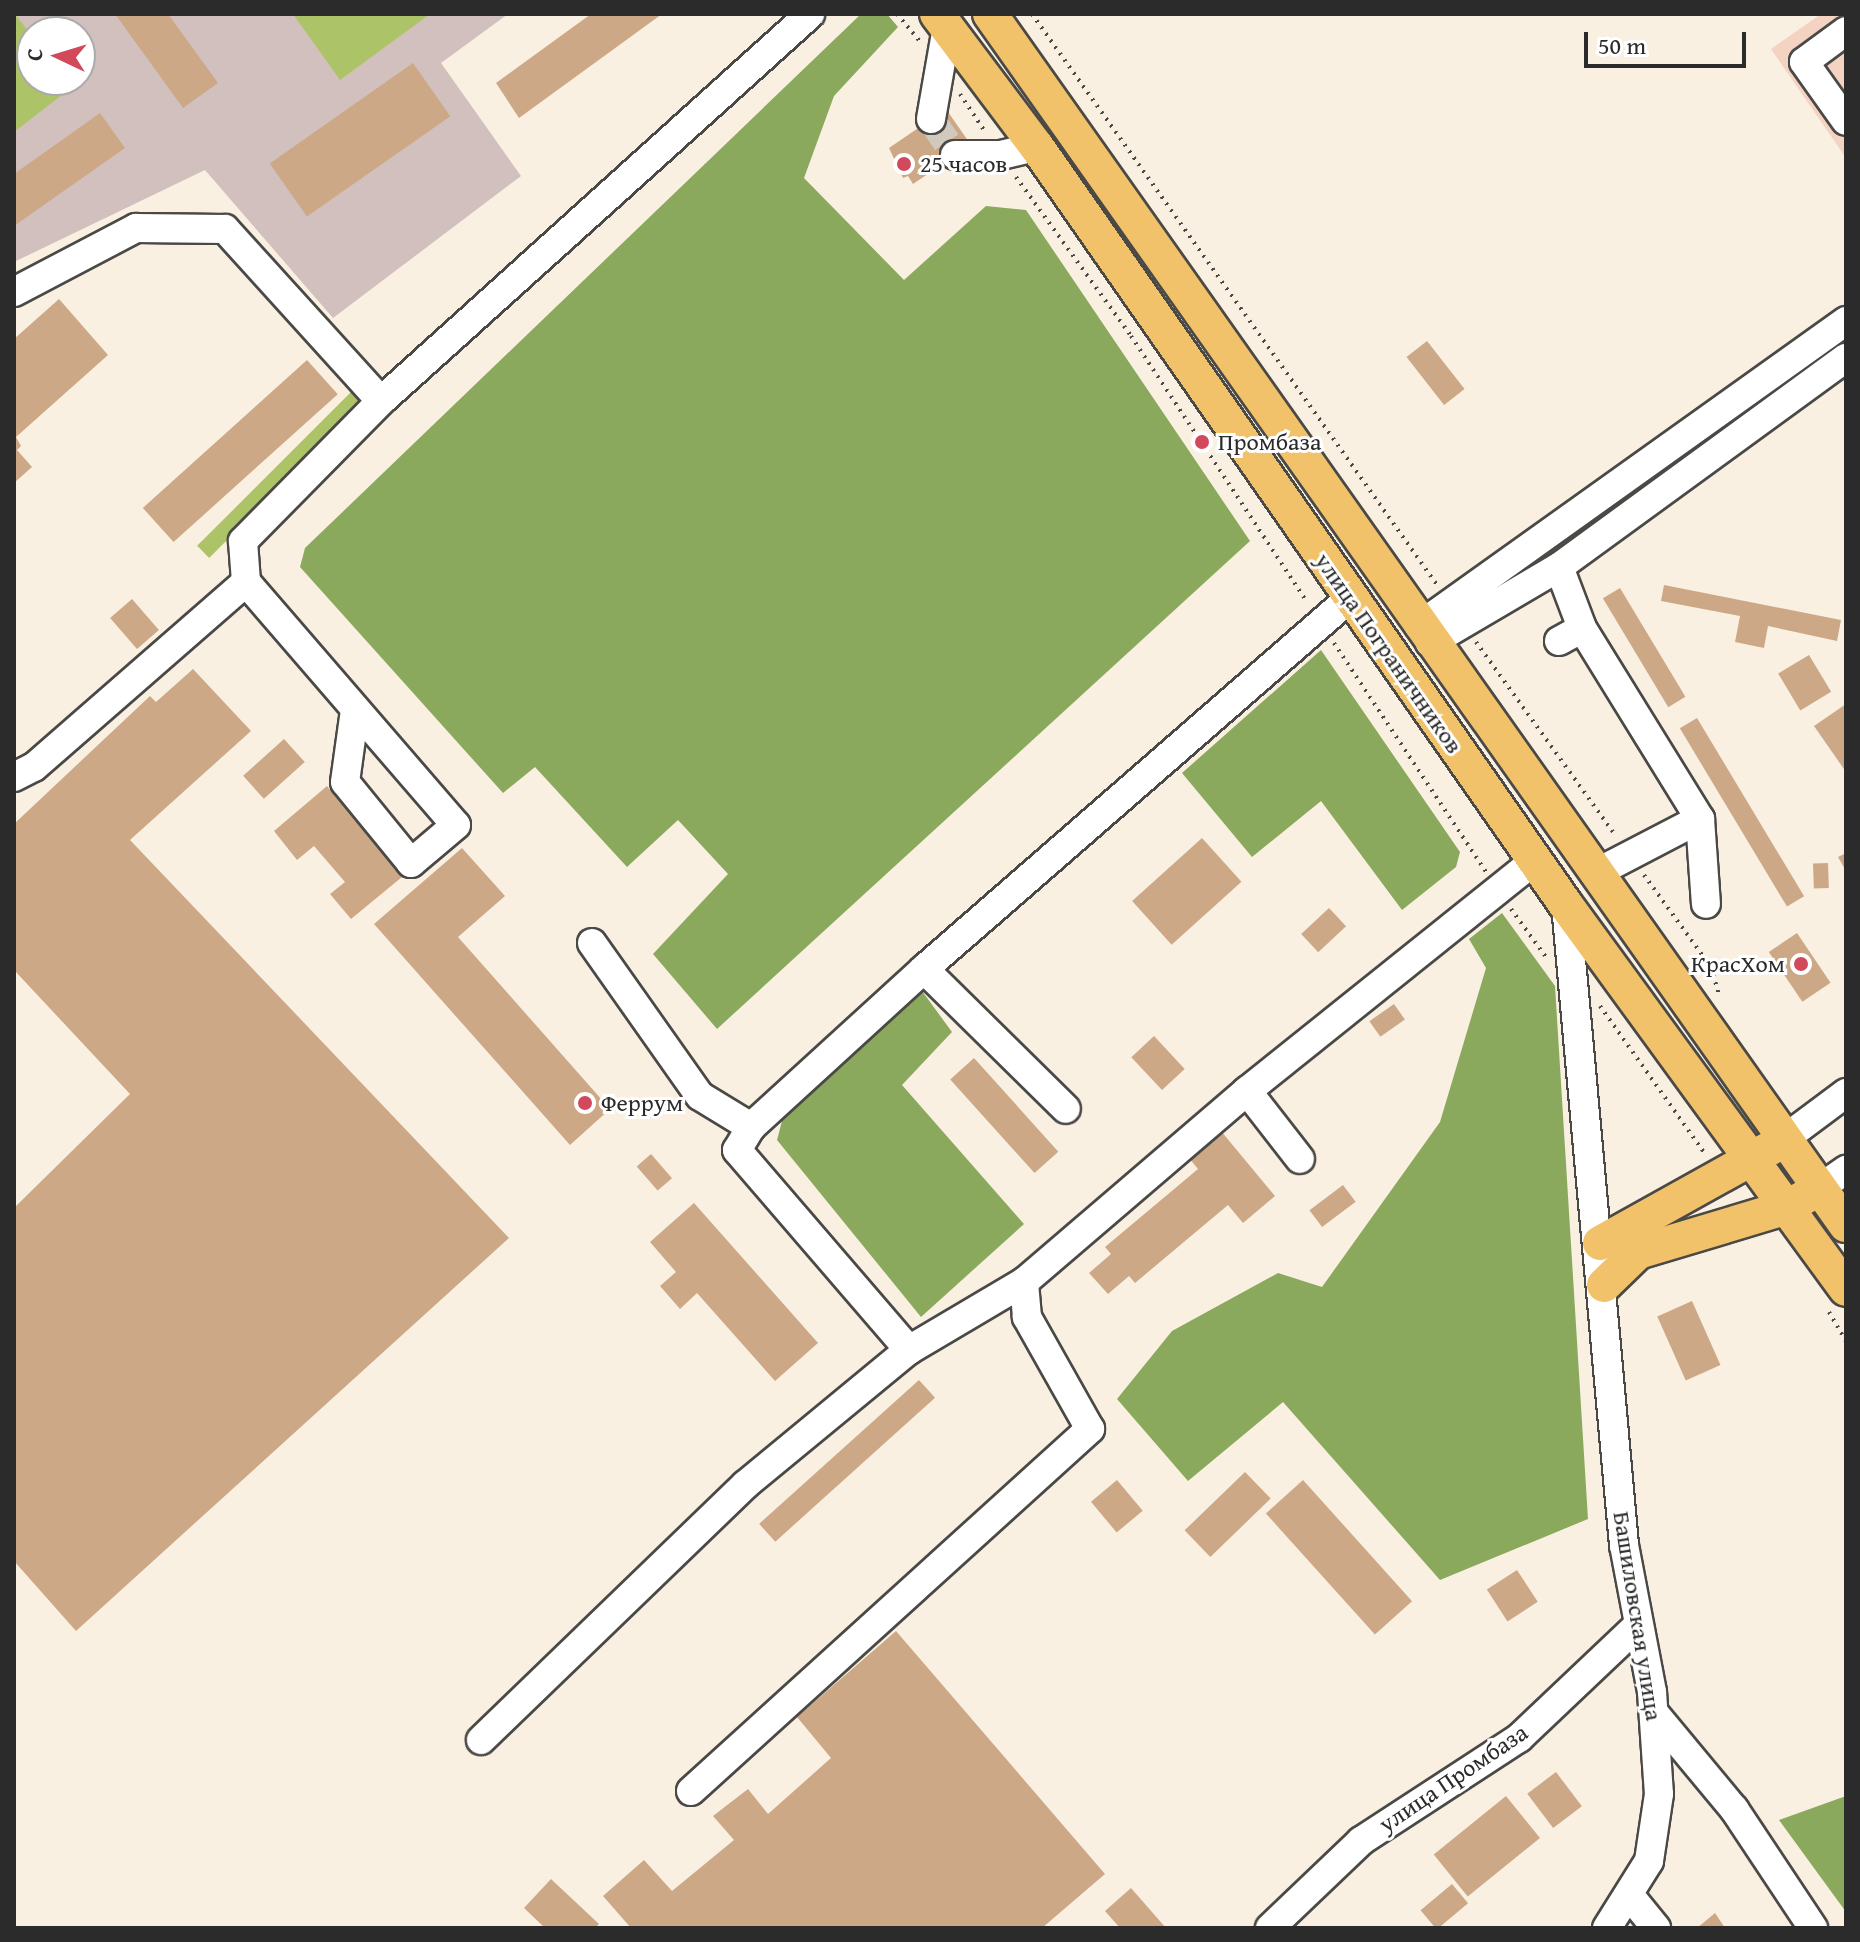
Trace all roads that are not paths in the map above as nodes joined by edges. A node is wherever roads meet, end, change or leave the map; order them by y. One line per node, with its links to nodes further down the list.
1 (810, 14): 16 (street)
2 (990, 14): 9 (main road, улица Пограничников)
3 (942, 21): 5 (street); 7 (main road, улица Пограничников)
4 (1846, 31): 6 (street)
5 (931, 119)
6 (1846, 121)
7 (1037, 147): 8 (street); 10 (main road, улица Пограничников)
8 (955, 155)
9 (1148, 236): 10 (main road); 13 (main road, улица Пограничников)
10 (1114, 260): 15 (main road, улица Пограничников)
11 (14, 292): 16 (street)
12 (1846, 321): 20 (street)
13 (1222, 343): 15 (main road); 21 (main road, улица Пограничников)
14 (1846, 358): 17 (street)
15 (1196, 379): 19 (main road, улица Пограничников)
16 (381, 401): 18 (street)
17 (1559, 567): 20 (street); 24 (street)
18 (246, 582): 22 (street); 23 (street)
19 (1350, 598): 25 (main road, улица Пограничников); 30 (street)
20 (1456, 613): 21 (street)
21 (1424, 635): 26 (main road, улица Пограничников)
22 (355, 710): 22 (street)
23 (14, 777)
24 (1700, 819): 26 (street); 27 (street)
25 (1534, 861): 28 (main road, улица Пограничников); 31 (street)
26 (1598, 872): 35 (main road, улица Пограничников)
27 (1706, 904)
28 (1566, 905): 37 (main road, улица Пограничников); 41 (street, Башиловская улица)
29 (592, 943): 34 (street)
30 (924, 969): 33 (street); 34 (street)
31 (1247, 1091): 36 (street); 42 (street)
32 (1846, 1093): 35 (street)
33 (1066, 1109)
34 (751, 1127): 45 (street)
35 (1783, 1140): 37 (main road); 38 (main road, улица Пограничников)
36 (1300, 1159)
37 (1752, 1161): 39 (main road, улица Пограничников); 41 (main road)
38 (1833, 1179): 39 (main road); 40 (main road, улица Пограничников)
39 (1785, 1208): 43 (main road); 44 (main road, улица Пограничников)
40 (1846, 1225)
41 (1600, 1243): 43 (street, Башиловская улица)
42 (1024, 1282): 45 (street); 49 (street)
43 (1604, 1285): 46 (street, Башиловская улица)
44 (1846, 1289)
45 (909, 1350): 48 (street)
46 (1636, 1627): 47 (street, Башиловская улица); 51 (street, улица Промбаза)
47 (1655, 1714): 50 (street, Башиловская улица); 54 (street)
48 (481, 1740)
49 (691, 1791)
50 (1631, 1897): 52 (street, Башиловская улица); 53 (street)
51 (1270, 1928)
52 (1607, 1928)
53 (1656, 1928)
54 (1813, 1928)

